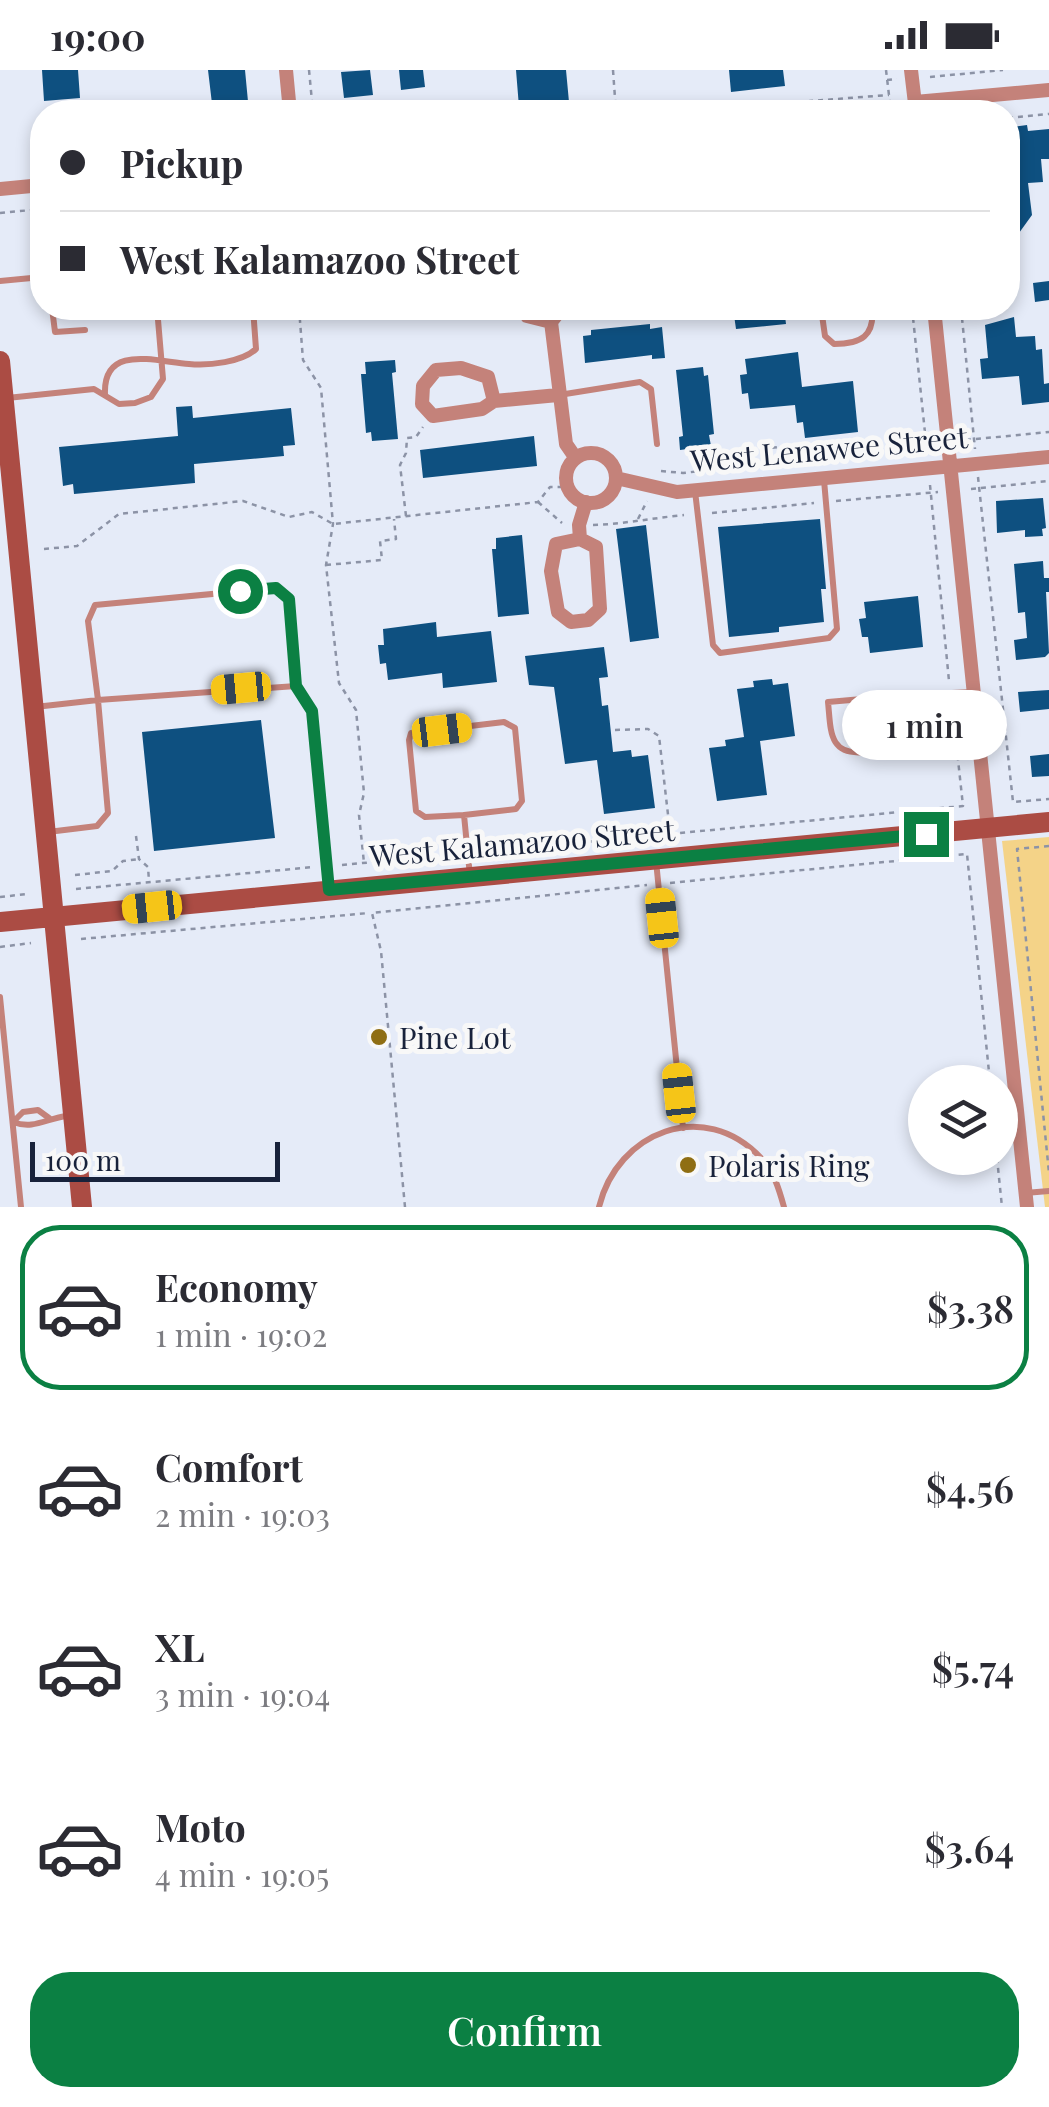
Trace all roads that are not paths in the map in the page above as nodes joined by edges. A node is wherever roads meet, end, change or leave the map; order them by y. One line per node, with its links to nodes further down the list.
1 (286, 70): 4 (street)
2 (912, 74): 5 (street)
3 (1049, 90): 6 (street)
4 (289, 100)
5 (914, 100)
6 (970, 100)
7 (30, 186): 8 (street)
8 (0, 189)
9 (30, 278): 10 (lane)
10 (0, 281)
11 (54, 320): 19 (lane)
12 (158, 320): 20 (lane)
13 (254, 320): 20 (lane)
14 (543, 320): 18 (street)
15 (822, 320): 16 (lane)
16 (872, 320)
17 (935, 320): 29 (street)
18 (551, 322): 22 (street)
19 (85, 330)
20 (161, 358): 23 (lane); 23 (lane)
21 (0, 361): 24 (street)
22 (558, 395): 25 (street); 26 (lane); 28 (street)
23 (105, 396): 24 (lane)
24 (2, 398): 35 (street)
25 (494, 401): 25 (street)
26 (657, 444)
27 (1049, 457): 29 (street, West Lenawee Street)
28 (575, 458): 30 (street, West Lenawee Street); 33 (street)
29 (952, 466): 31 (street, West Lenawee Street); 37 (street)
30 (616, 478): 32 (street, West Lenawee Street); 33 (street)
31 (824, 478): 32 (street, West Lenawee Street); 32 (lane)
32 (695, 490)
33 (586, 502): 34 (street)
34 (579, 532): 34 (street)
35 (9, 556): 40 (street)
36 (296, 686): 39 (lane); 39 (lane); 47 (lane)
37 (975, 692): 38 (lane); 43 (street)
38 (908, 695): 38 (lane)
39 (98, 700): 40 (lane); 44 (lane)
40 (34, 707): 44 (street)
41 (464, 815): 41 (lane); 46 (lane)
42 (1049, 822): 43 (street, West Kalamazoo Street)
43 (988, 828): 45 (street, West Kalamazoo Street); 56 (street)
44 (47, 832): 48 (street)
45 (656, 860): 46 (street, West Kalamazoo Street); 54 (lane)
46 (470, 877): 47 (street, West Kalamazoo Street)
47 (329, 890): 48 (street, West Kalamazoo Street)
48 (55, 917): 49 (street, West Kalamazoo Street); 51 (street)
49 (0, 922)
50 (0, 997): 53 (lane)
51 (74, 1116): 52 (lane); 58 (street)
52 (48, 1118): 53 (lane); 53 (lane)
53 (13, 1122): 57 (lane)
54 (683, 1128): 59 (lane); 60 (lane)
55 (1049, 1190): 56 (lane)
56 (1026, 1200)
57 (21, 1207)
58 (82, 1207)
59 (599, 1207)
60 (784, 1207)

